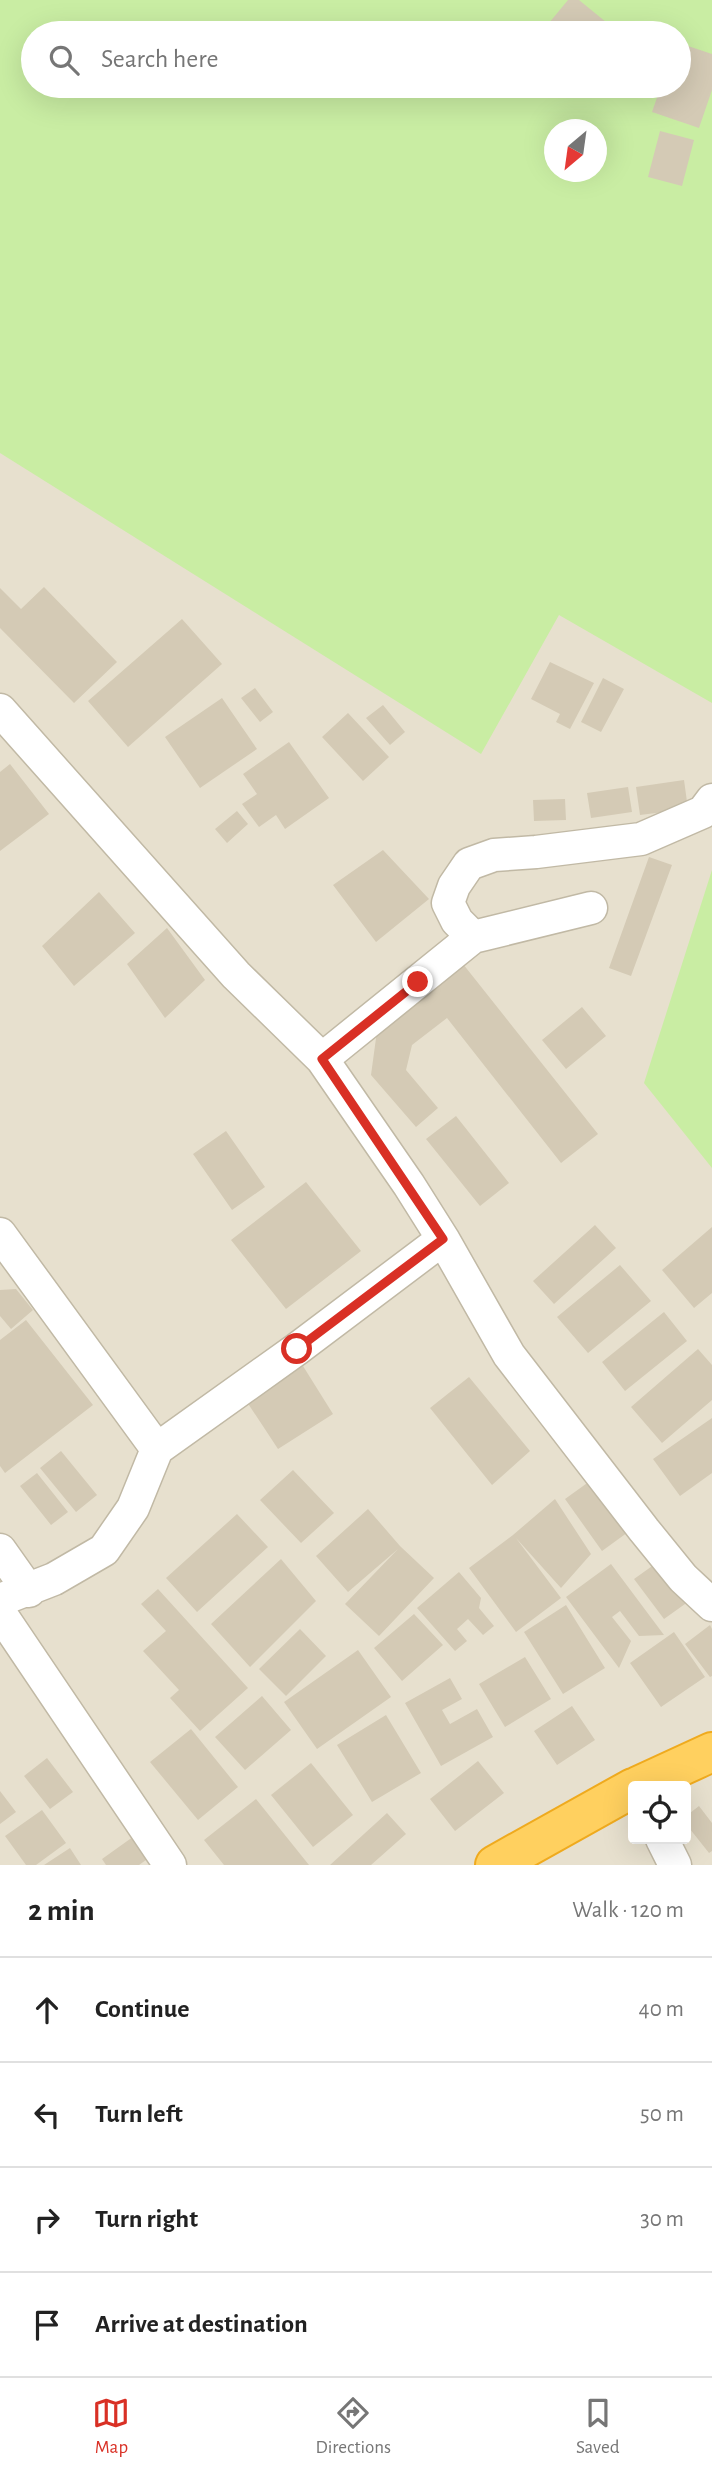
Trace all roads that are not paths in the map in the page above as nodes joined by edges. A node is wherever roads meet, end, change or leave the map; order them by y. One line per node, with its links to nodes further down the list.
1 (0, 710): 5 (street)
2 (712, 800): 4 (street)
3 (591, 908): 4 (street)
4 (472, 937): 5 (street)
5 (322, 1059): 7 (street)
6 (0, 1234): 8 (street)
7 (443, 1239): 8 (street); 11 (street)
8 (157, 1448): 10 (street)
9 (0, 1550): 10 (street)
10 (14, 1595)
11 (712, 1605)
12 (0, 1613): 17 (street)
13 (712, 1752): 14 (highway)
14 (651, 1781)
15 (628, 1792): 18 (highway)
16 (665, 1844): 19 (street)
17 (170, 1865)
18 (495, 1865)
19 (676, 1865)

